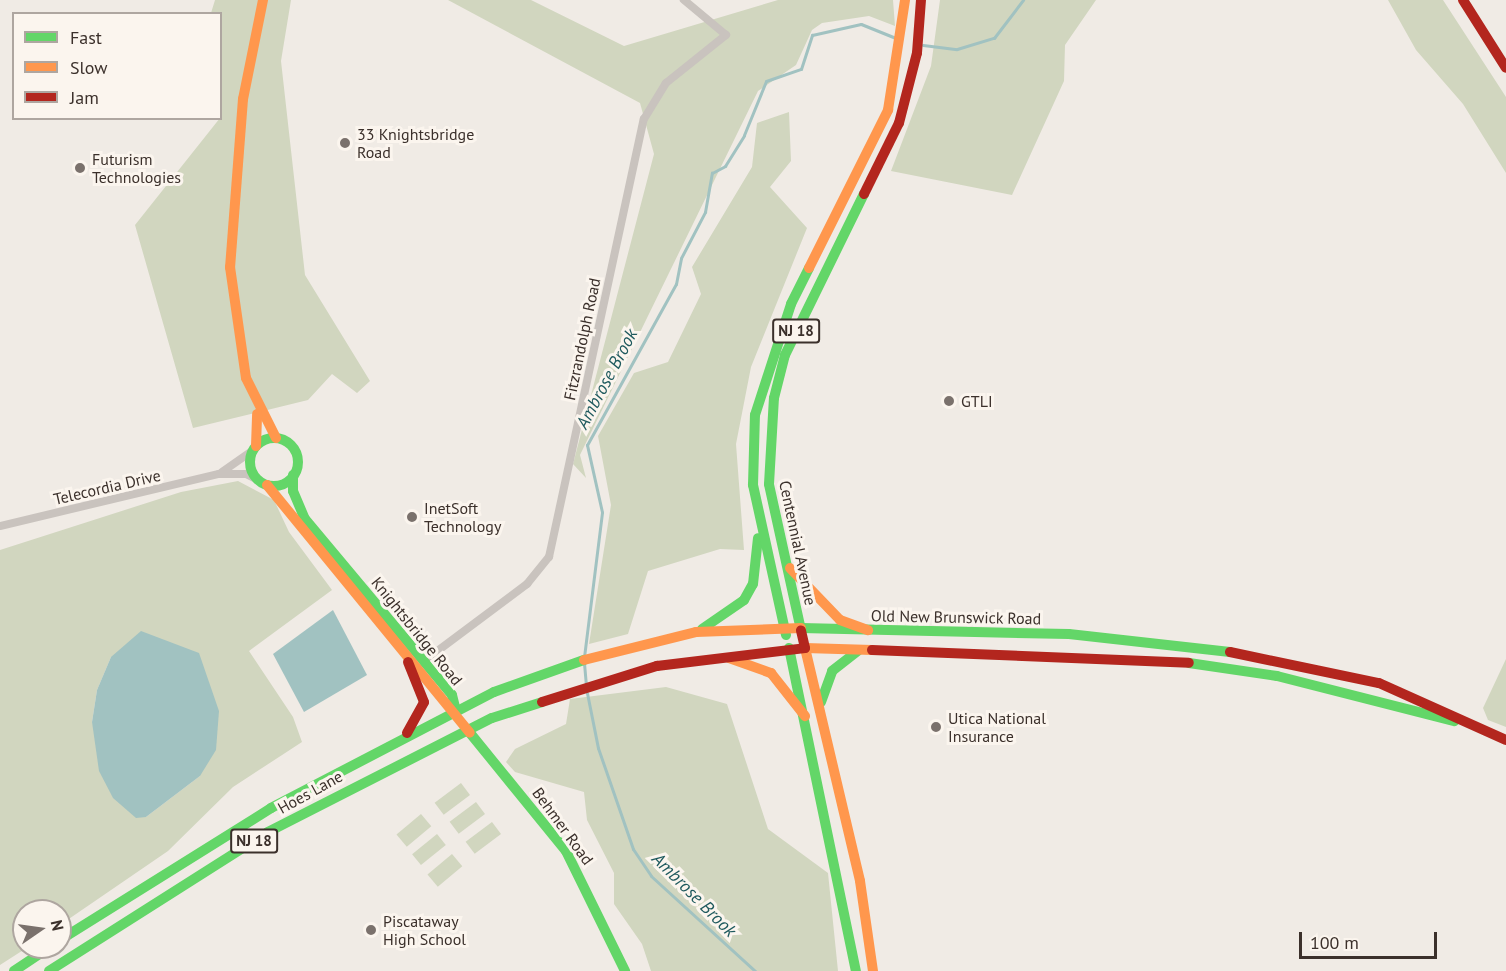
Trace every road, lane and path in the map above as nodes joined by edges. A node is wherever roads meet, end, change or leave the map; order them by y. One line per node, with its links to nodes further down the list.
1 (263, 0): 7 (main road)
2 (905, 0): 13 (main road, Centennial Avenue / NJ 18)
3 (921, 0): 15 (main road, Centennial Avenue / NJ 18)
4 (1463, 0): 6 (main road)
5 (688, 2): 24 (street, Fitzrandolph Road)
6 (1506, 68)
7 (255, 405): 8 (main road); 9 (main road)
8 (276, 438): 9 (main road); 11 (main road)
9 (254, 448): 10 (street, Telecordia Drive); 12 (main road)
10 (219, 474): 12 (street, Telecordia Drive); 14 (street, Telecordia Drive)
11 (293, 475): 12 (main road); 24 (main road, Knightsbridge Road)
12 (263, 483): 25 (main road, Knightsbridge Road)
13 (759, 521): 16 (main road, Centennial Avenue); 19 (main road, NJ 18)
14 (0, 526)
15 (784, 559): 17 (main road, Centennial Avenue / NJ 18); 18 (main road)
16 (784, 628): 17 (main road, Old New Brunswick Road); 19 (main road, Old New Brunswick Road); 20 (main road, Centennial Avenue)
17 (801, 628): 18 (main road, Old New Brunswick Road); 21 (main road, Centennial Avenue / NJ 18)
18 (868, 630): 29 (main road, Old New Brunswick Road)
19 (696, 632): 26 (main road, Old New Brunswick Road / NJ 18)
20 (789, 648): 21 (main road, Old New Brunswick Road / NJ 18); 23 (main road, Old New Brunswick Road / NJ 18); 28 (main road, Centennial Avenue)
21 (806, 648): 22 (main road, Old New Brunswick Road); 27 (main road, Centennial Avenue)
22 (862, 649): 27 (main road); 29 (main road, Old New Brunswick Road)
23 (716, 655): 28 (main road); 30 (main road, Old New Brunswick Road / NJ 18)
24 (424, 661): 26 (main road, Knightsbridge Road)
25 (408, 662): 26 (main road, Knightsbridge Road); 31 (main road)
26 (456, 711): 30 (main road, Behmer Road); 31 (main road, Hoes Lane / NJ 18)
27 (821, 714): 39 (main road, Centennial Avenue)
28 (805, 716): 38 (main road, Centennial Avenue)
29 (1454, 721): 32 (main road, Old New Brunswick Road)
30 (469, 728): 36 (main road, Hoes Lane / NJ 18); 37 (main road, Behmer Road)
31 (401, 738): 33 (main road, Hoes Lane / NJ 18)
32 (1506, 740)
33 (72, 932)
34 (32, 959): 35 (main road)
35 (14, 971)
36 (49, 971)
37 (625, 971)
38 (856, 971)
39 (873, 971)

